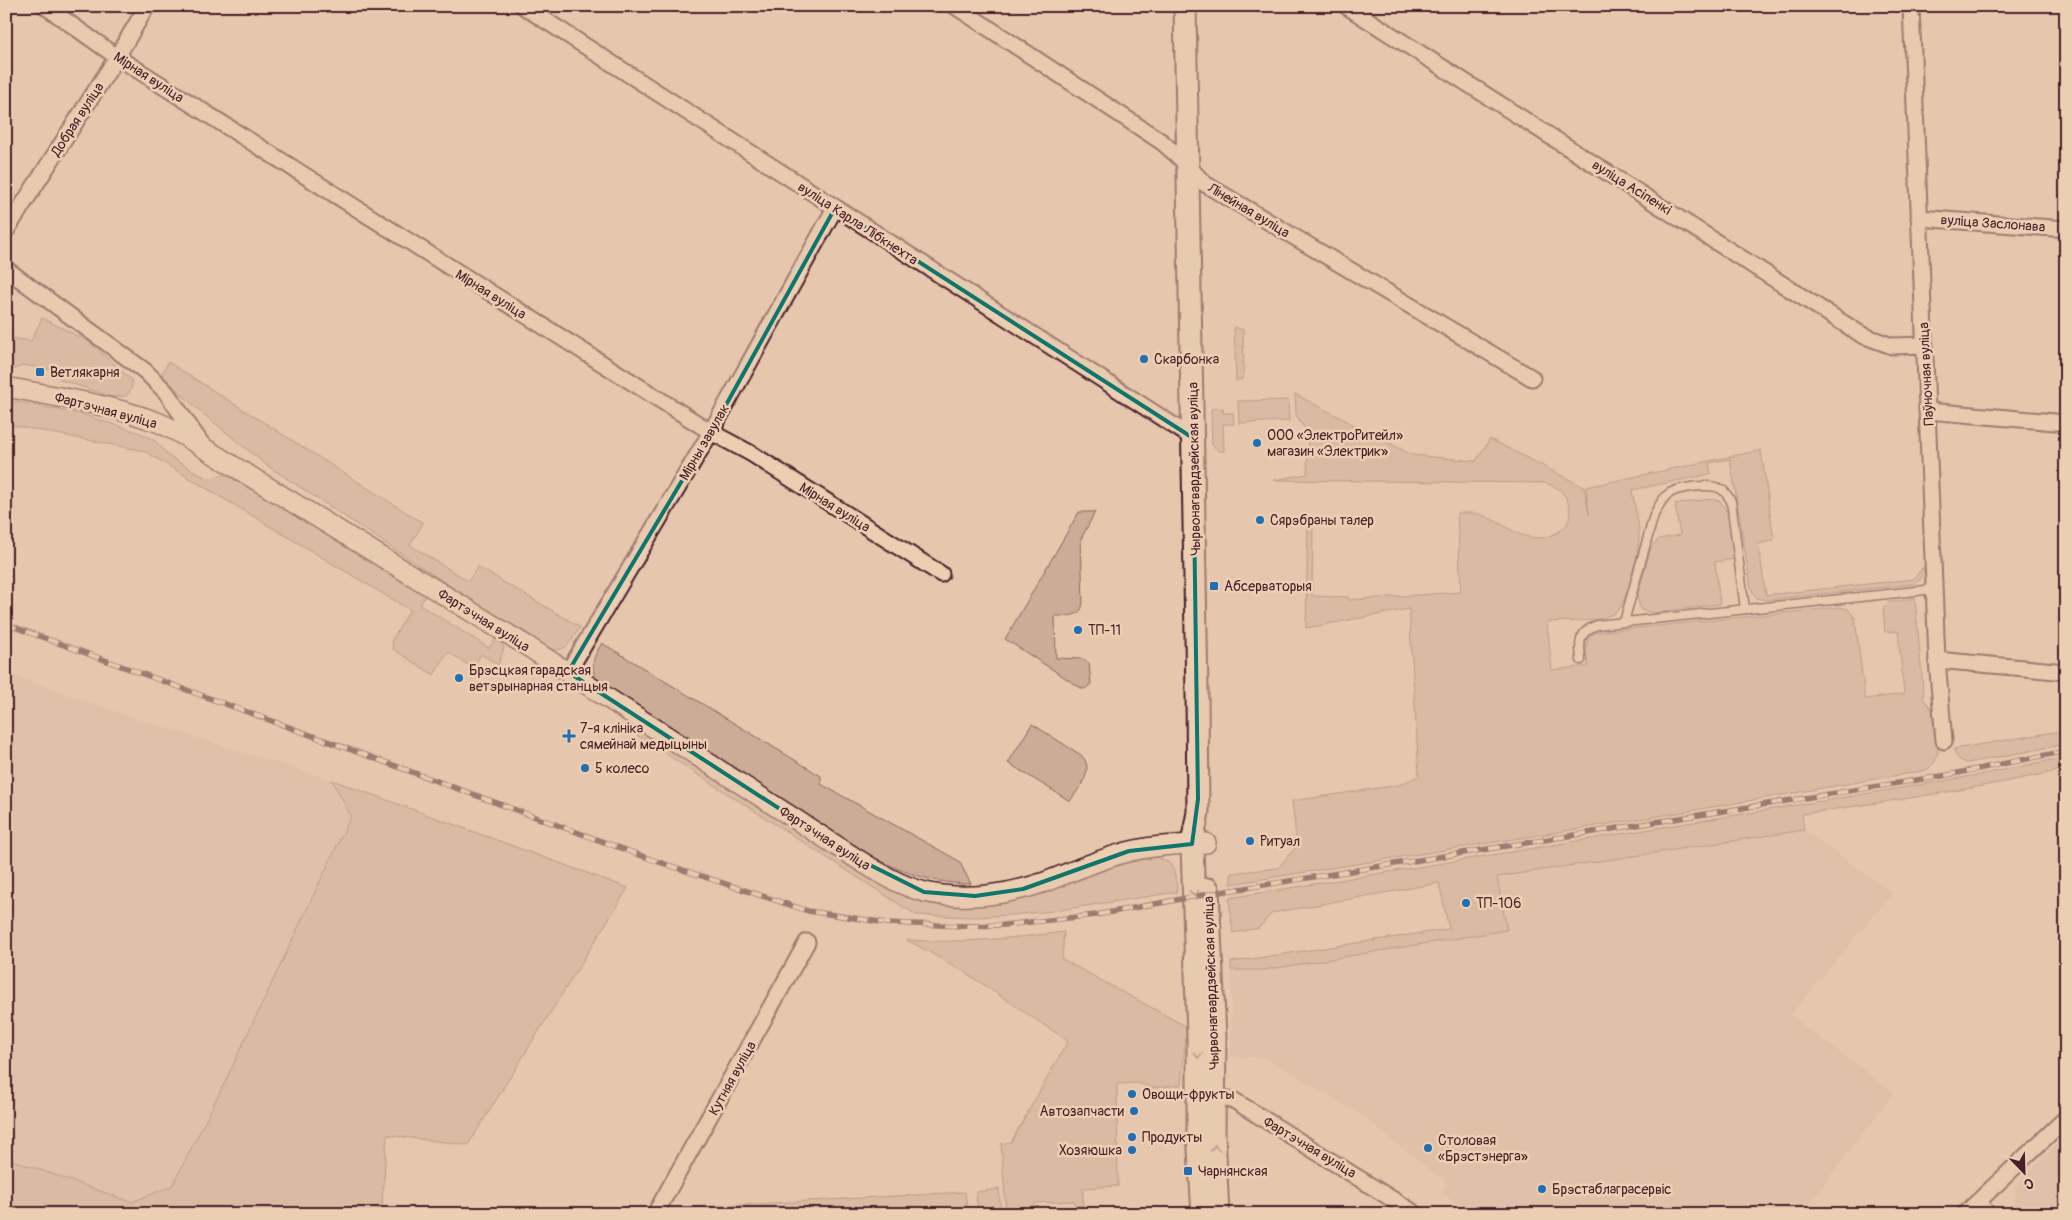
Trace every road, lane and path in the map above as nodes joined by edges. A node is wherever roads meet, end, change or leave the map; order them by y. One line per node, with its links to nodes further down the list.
1 (46, 6): 8 (street, Мірная вуліца)
2 (147, 6): 8 (street, Добрая вуліца)
3 (523, 6): 10 (street, вуліца Карла Лібкнехта)
4 (956, 6): 9 (street, Лінейная вуліца)
5 (1185, 6): 9 (main road, Чырвонагвардзейская вуліца)
6 (1346, 6): 15 (street, вуліца Асіпенкі)
7 (1911, 6): 11 (street, Паўночная вуліца)
8 (117, 58): 13 (street, Добрая вуліца); 20 (street, Мірная вуліца)
9 (1188, 165): 16 (street, Лінейная вуліца); 21 (main road, Чырвонагвардзейская вуліца)
10 (835, 208): 20 (street, Мірны завулак); 21 (street, вуліца Карла Лібкнехта)
11 (1919, 218): 12 (street, вуліца Заслонава); 15 (street, Паўночная вуліца)
12 (2066, 229)
13 (6, 231)
14 (6, 269): 22 (street)
15 (1925, 346): 18 (street, Паўночная вуліца)
16 (1532, 378)
17 (6, 387): 22 (street, Фартэчная вуліца)
18 (1928, 411): 19 (street); 24 (street, Паўночная вуліца)
19 (2066, 423)
20 (711, 432): 23 (street, Мірная вуліца); 29 (street, Мірны завулак)
21 (1193, 438): 32 (main road, Чырвонагвардзейская вуліца)
22 (204, 448): 29 (street, Фартэчная вуліца)
23 (941, 574)
24 (1935, 589): 25 (lane); 28 (street, Паўночная вуліца)
25 (1745, 609): 26 (lane); 26 (lane)
26 (1624, 622): 27 (lane)
27 (1581, 660)
28 (1937, 660): 30 (street); 31 (street, Паўночная вуліца)
29 (568, 672): 32 (street, Фартэчная вуліца)
30 (2066, 672)
31 (1944, 741)
32 (1199, 843): 34 (main road, Чырвонагвардзейская вуліца)
33 (808, 942): 37 (street, Кутняя вуліца)
34 (1206, 1094): 38 (main road, Чырвонагвардзейская вуліца); 39 (main road, Чырвонагвардзейская вуліца, one-way to 34); 40 (street, Фартэчная вуліца)
35 (2066, 1118): 36 (street)
36 (1980, 1199): 41 (street); 42 (lane)
37 (655, 1214)
38 (1203, 1214)
39 (1218, 1214)
40 (1416, 1214)
41 (1965, 1214)
42 (1993, 1214)

